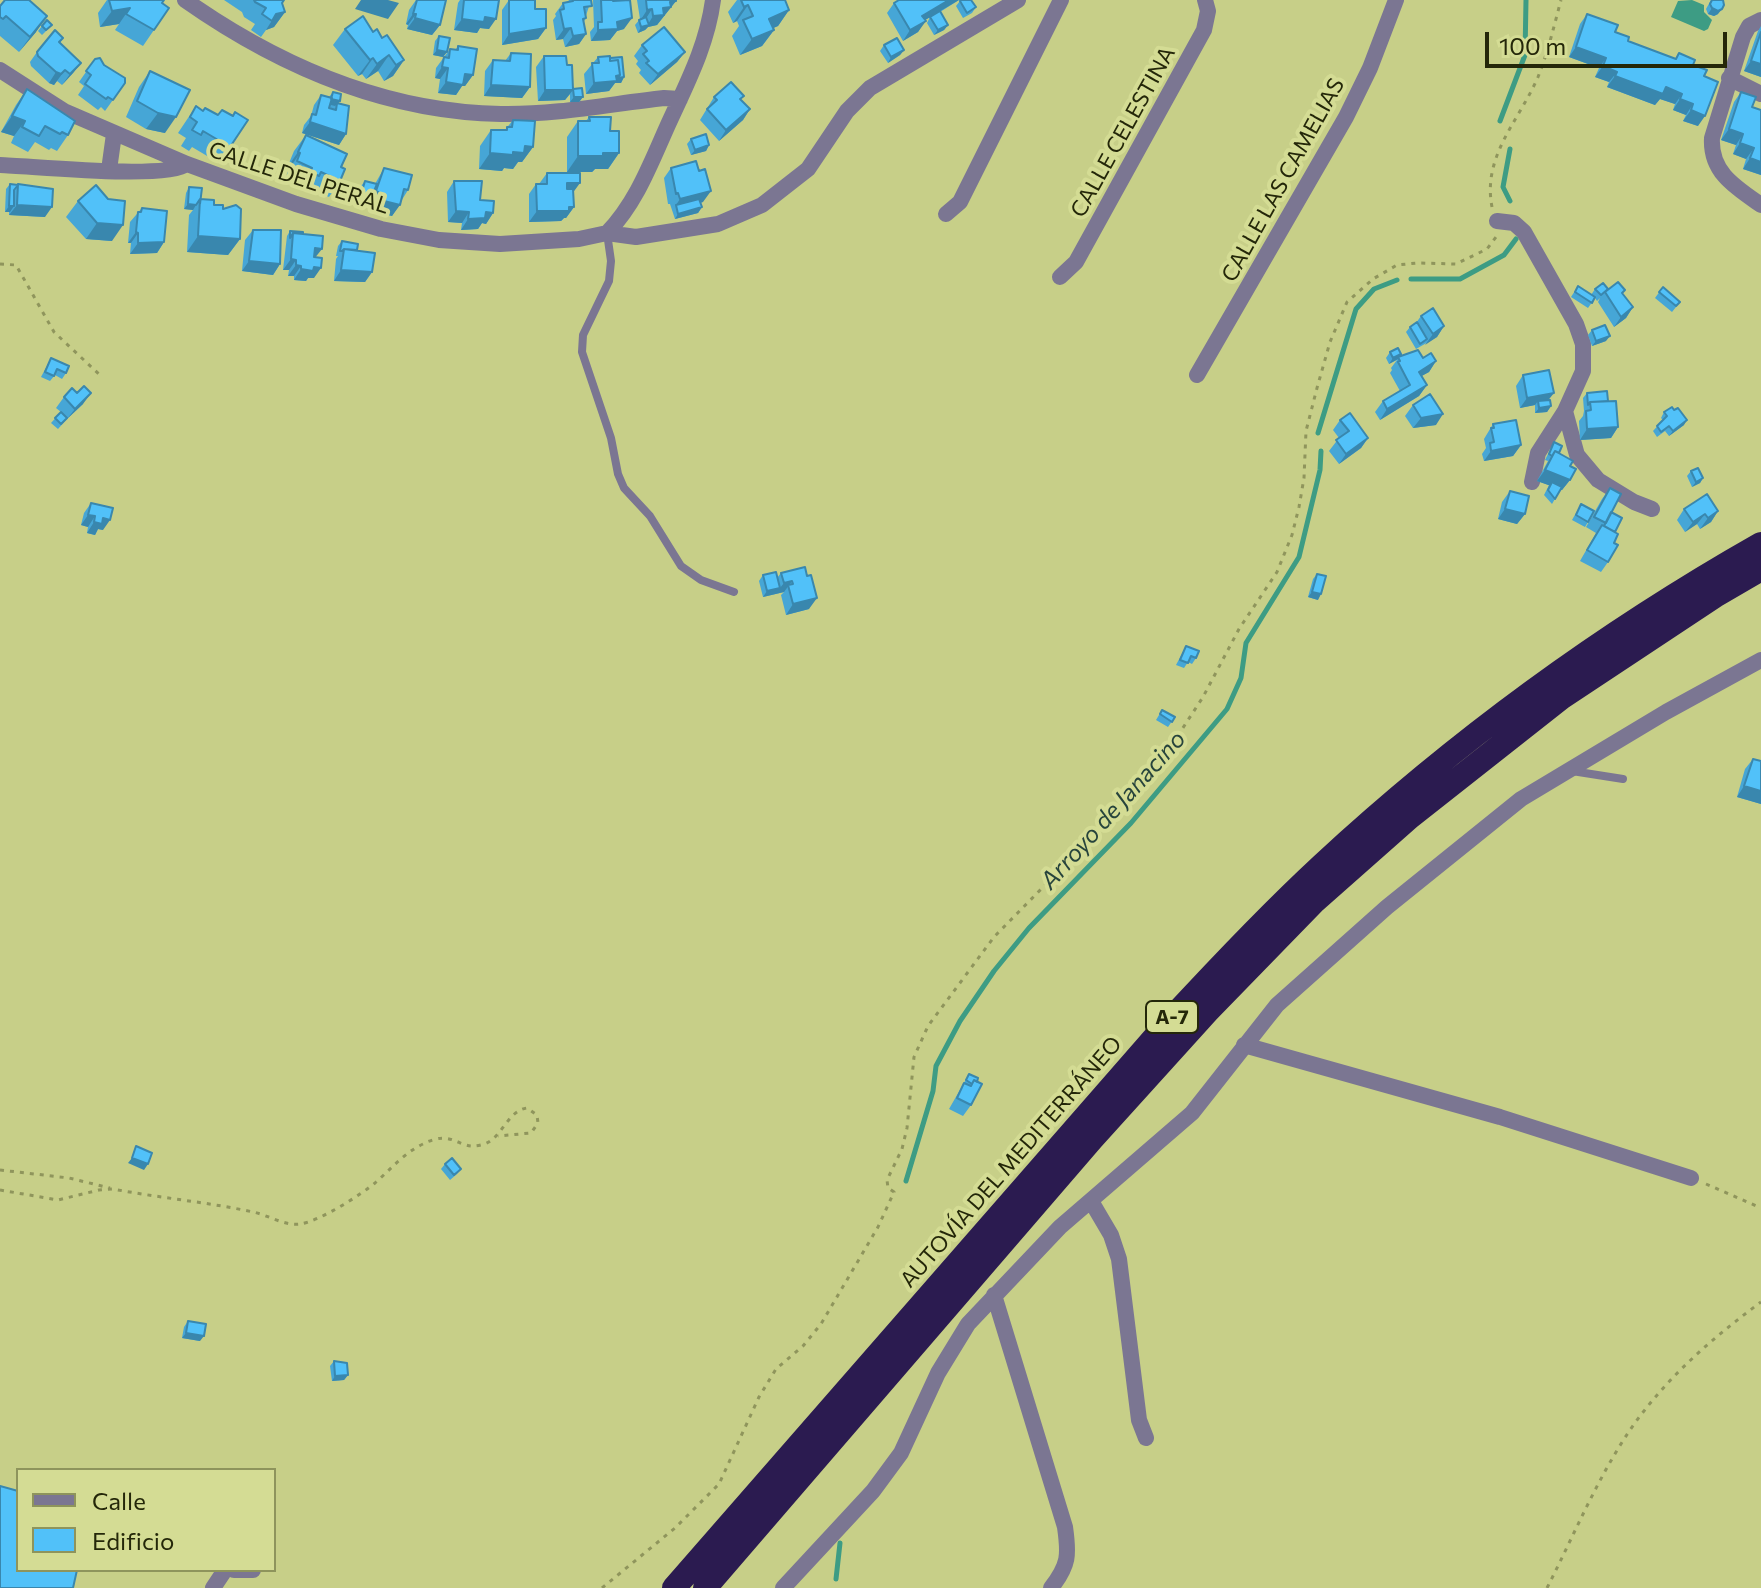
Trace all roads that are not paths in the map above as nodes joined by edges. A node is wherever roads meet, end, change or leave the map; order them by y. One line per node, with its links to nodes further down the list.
1 (185, 0): 11 (street)
2 (713, 0): 11 (street)
3 (1018, 0): 19 (street, CALLE DEL PERAL)
4 (1061, 0): 17 (street)
5 (1205, 0): 20 (street, CALLE CELESTINA)
6 (1396, 0): 21 (street, CALLE LAS CAMELIAS)
7 (1758, 21): 9 (street)
8 (0, 70): 12 (street, CALLE DEL PERAL)
9 (1729, 78): 10 (street); 16 (street)
10 (1761, 94)
11 (680, 99): 19 (street)
12 (114, 134): 13 (street, CALLE DEL PERAL); 15 (street)
13 (187, 164): 15 (street); 19 (street, CALLE DEL PERAL)
14 (0, 165): 15 (street)
15 (109, 170)
16 (1761, 205)
17 (946, 214)
18 (1497, 221): 22 (street)
19 (607, 233): 27 (lane)
20 (1060, 277)
21 (1197, 375)
22 (1565, 411): 23 (street); 24 (street)
23 (1532, 482)
24 (1652, 509)
25 (1761, 544): 36 (highway, AUTOVÍA DEL MEDITERRÁNEO / A-7)
26 (1761, 569): 37 (highway, A-7)
27 (734, 592)
28 (1761, 660): 29 (street)
29 (1567, 771): 30 (lane); 31 (street)
30 (1623, 779)
31 (1244, 1045): 32 (street); 33 (street)
32 (1691, 1178)
33 (1091, 1201): 34 (street); 35 (street)
34 (994, 1295): 38 (street); 39 (street)
35 (1146, 1438)
36 (674, 1588)
37 (705, 1588)
38 (783, 1588)
39 (1051, 1588)

